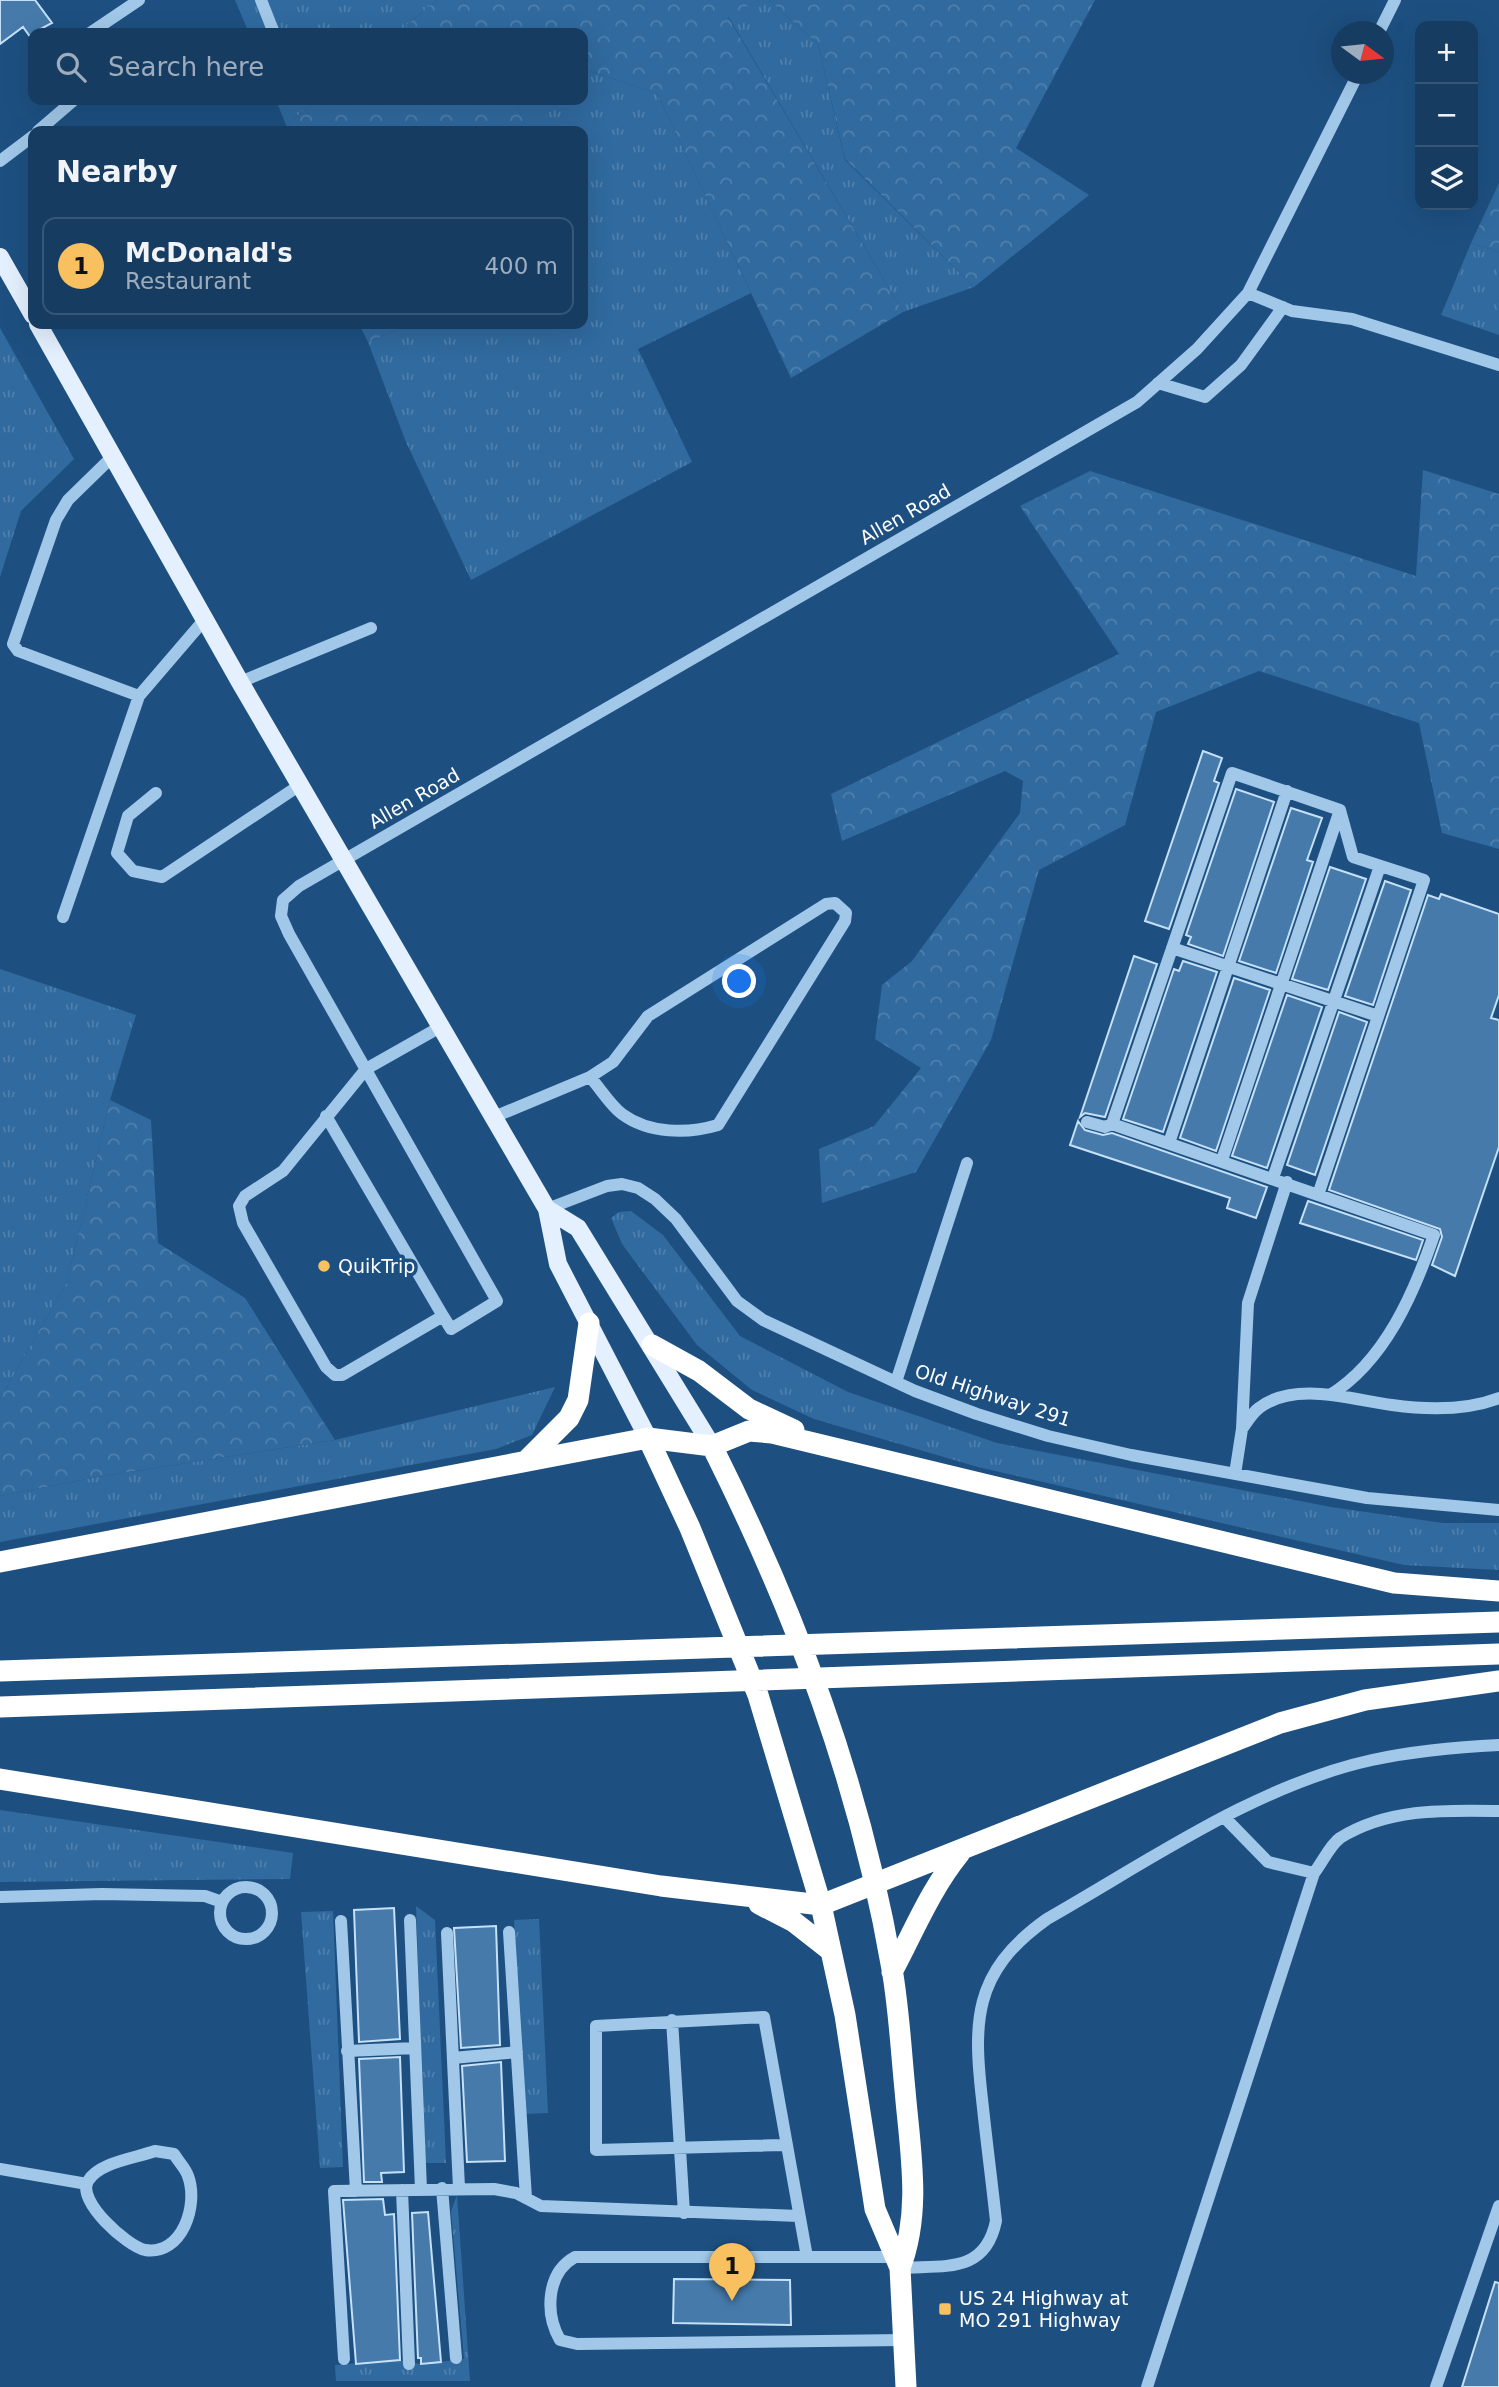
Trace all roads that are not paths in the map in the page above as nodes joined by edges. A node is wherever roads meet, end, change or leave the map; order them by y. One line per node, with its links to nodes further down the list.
1 (139, 0): 5 (street)
2 (261, 0): 6 (street)
3 (1395, 0): 4 (street)
4 (1384, 21)
5 (97, 28)
6 (272, 28)
7 (1353, 84): 13 (street, Allen Road)
8 (68, 105): 9 (street)
9 (44, 126)
10 (28, 140): 11 (street)
11 (0, 161)
12 (0, 257): 14 (main road)
13 (1248, 293): 15 (street); 18 (street, Allen Road)
14 (28, 306)
15 (1283, 307): 17 (street); 18 (street)
16 (41, 329): 19 (main road)
17 (1499, 365)
18 (1158, 383): 28 (street, Allen Road)
19 (112, 457): 20 (main road); 23 (street)
20 (205, 619): 22 (main road); 23 (street)
21 (371, 628): 22 (street)
22 (240, 682): 24 (main road)
23 (139, 696): 30 (street)
24 (300, 785): 26 (street); 28 (main road)
25 (1287, 791): 27 (street); 31 (street); 32 (street)
26 (156, 793)
27 (1339, 810): 29 (street); 33 (street)
28 (344, 860): 36 (main road); 37 (street, Allen Road)
29 (1380, 866): 34 (street); 35 (street)
30 (63, 917)
31 (1172, 948): 32 (street); 42 (street)
32 (1228, 967): 33 (street); 43 (street)
33 (1281, 984): 34 (street); 44 (street)
34 (1334, 1002): 35 (street); 46 (street)
35 (1378, 1016): 48 (street)
36 (442, 1026): 37 (street); 40 (main road)
37 (366, 1069): 39 (street); 50 (street, Allen Road)
38 (590, 1077): 38 (street); 40 (street)
39 (326, 1116): 50 (street); 50 (street)
40 (494, 1117): 49 (main road)
41 (1087, 1122): 42 (street)
42 (1112, 1124): 43 (street)
43 (1169, 1143): 44 (street)
44 (1222, 1160): 46 (street)
45 (967, 1164): 53 (street)
46 (1273, 1178): 47 (street)
47 (1287, 1182): 48 (street); 56 (street)
48 (1318, 1195): 54 (street)
49 (547, 1209): 51 (main road); 52 (main road); 53 (street, Old Highway 291)
50 (443, 1316)
51 (589, 1324): 57 (main road); 60 (highway)
52 (652, 1345): 58 (main road); 59 (highway)
53 (896, 1382): 61 (street, Old Highway 291)
54 (1330, 1395): 55 (street); 56 (street)
55 (1499, 1398)
56 (1242, 1429): 61 (street)
57 (648, 1438): 58 (highway); 60 (highway); 80 (highway)
58 (712, 1446): 59 (highway); 76 (highway)
59 (838, 1449): 64 (highway)
60 (527, 1459): 63 (highway)
61 (1235, 1474): 62 (street, Old Highway 291)
62 (1499, 1510)
63 (0, 1562)
64 (1499, 1591)
65 (1499, 1622): 67 (highway)
66 (1499, 1654): 69 (highway)
67 (0, 1671)
68 (1499, 1681): 74 (highway)
69 (0, 1707)
70 (1499, 1745): 73 (street)
71 (0, 1779): 78 (highway)
72 (1499, 1811): 75 (street)
73 (1225, 1818): 75 (street); 106 (street)
74 (962, 1850): 76 (highway); 86 (highway)
75 (1314, 1873): 112 (street)
76 (876, 1885): 80 (highway); 86 (highway)
77 (0, 1897): 79 (street)
78 (748, 1898): 80 (highway); 85 (highway)
79 (222, 1902): 79 (street)
80 (821, 1905): 85 (highway)
81 (410, 1920): 88 (street)
82 (341, 1922): 89 (street)
83 (509, 1932): 90 (street)
84 (447, 1933): 91 (street)
85 (831, 1951): 106 (highway)
86 (892, 1972): 106 (highway)
87 (672, 2020): 92 (street); 93 (street); 93 (street)
88 (415, 2048): 89 (street); 98 (street)
89 (347, 2051): 100 (street)
90 (517, 2052): 91 (street); 101 (street)
91 (453, 2058): 97 (street)
92 (785, 2146): 93 (street); 104 (street)
93 (682, 2149): 103 (street)
94 (0, 2169): 95 (street)
95 (87, 2184): 95 (street)
96 (442, 2188): 97 (street); 98 (street); 108 (street)
97 (459, 2188): 101 (street)
98 (421, 2189): 99 (street)
99 (402, 2190): 100 (street); 110 (street)
100 (356, 2191): 109 (street)
101 (526, 2198): 103 (street)
102 (1499, 2206): 113 (street)
103 (684, 2213): 104 (street)
104 (798, 2216): 105 (street)
105 (807, 2257): 106 (street); 107 (street)
106 (897, 2262): 107 (highway)
107 (904, 2340): 111 (highway)
108 (456, 2358)
109 (344, 2359)
110 (409, 2364)
111 (905, 2387)
112 (1147, 2387)
113 (1436, 2387)

